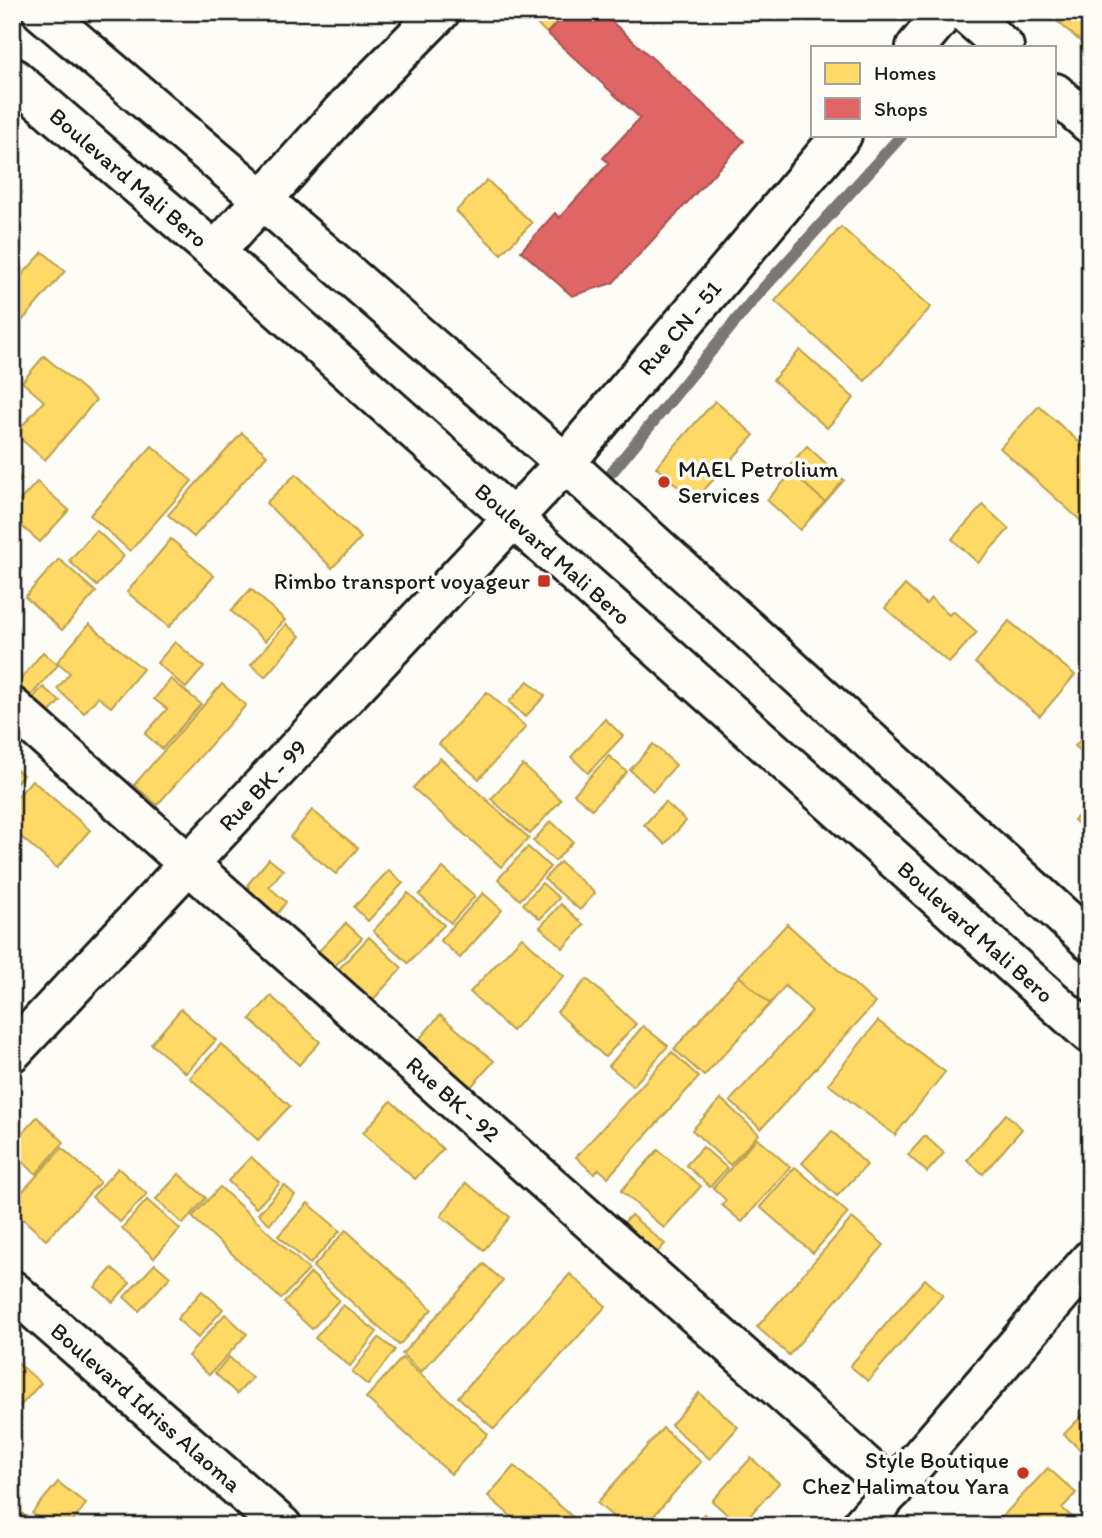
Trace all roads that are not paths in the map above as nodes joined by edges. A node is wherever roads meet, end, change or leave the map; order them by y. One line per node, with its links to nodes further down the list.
1 (42, 12): 11 (street)
2 (440, 12): 11 (street)
3 (945, 12): 5 (street)
4 (964, 12): 6 (street)
5 (917, 46)
6 (1003, 46)
7 (12, 77): 12 (street, Boulevard Mali Bero)
8 (1056, 94): 9 (street)
9 (1090, 124)
10 (841, 136): 13 (street, Rue CN - 51)
11 (263, 200): 12 (street); 13 (street)
12 (215, 252): 14 (street, Boulevard Mali Bero)
13 (565, 463): 14 (street, Rue CN - 51); 17 (street)
14 (512, 517): 16 (street, Rue BK - 99); 18 (street, Boulevard Mali Bero)
15 (12, 707): 16 (street, Rue BK - 92)
16 (188, 864): 19 (street, Rue BK - 99); 22 (street, Rue BK - 92)
17 (1090, 941)
18 (1090, 1034)
19 (12, 1052)
20 (1090, 1259): 22 (street)
21 (12, 1290): 23 (street, Boulevard Idriss Alaoma)
22 (893, 1490): 24 (street)
23 (282, 1526)
24 (861, 1526)

